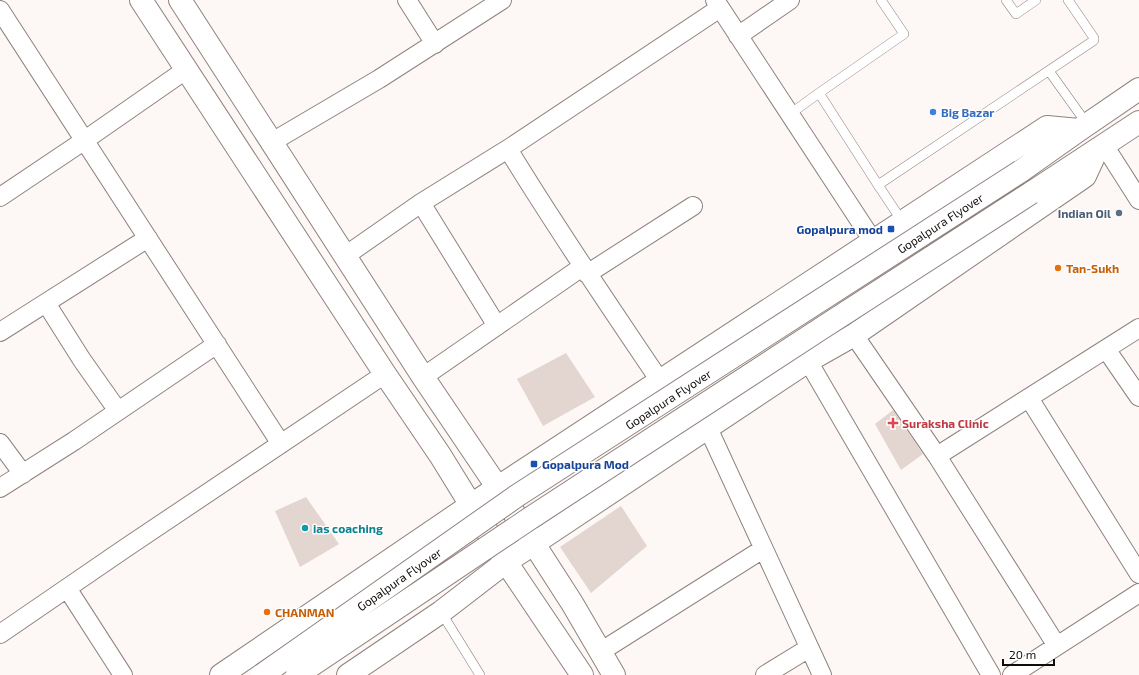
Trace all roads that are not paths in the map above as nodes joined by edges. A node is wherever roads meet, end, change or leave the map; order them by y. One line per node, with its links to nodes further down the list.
1 (141, 0): 14 (main road)
2 (180, 0): 22 (main road)
3 (407, 0): 13 (street)
4 (502, 0): 13 (street)
5 (790, 0): 12 (street)
6 (881, 0): 17 (lane)
7 (1006, 0): 8 (lane)
8 (1036, 0)
9 (1068, 0): 15 (lane)
10 (718, 4): 12 (street); 24 (street)
11 (0, 10): 21 (street)
12 (738, 36): 18 (street)
13 (435, 44): 22 (street)
14 (187, 69): 21 (street); 44 (main road)
15 (1049, 71): 20 (lane); 25 (lane)
16 (1139, 89): 20 (main road, Gopalpura Flyover)
17 (819, 93): 18 (lane); 25 (lane)
18 (790, 114): 32 (street)
19 (1139, 122): 23 (main road, Gopalpura Flyover)
20 (1083, 127): 30 (main road); 74 (main road, Gopalpura Flyover, bridge)
21 (85, 140): 26 (street); 31 (street)
22 (272, 142): 33 (main road)
23 (1100, 147): 27 (street); 40 (main road); 75 (main road, Gopalpura Flyover, bridge)
24 (508, 149): 28 (street); 34 (street)
25 (878, 185): 30 (lane)
26 (0, 197)
27 (1139, 200)
28 (421, 203): 33 (street); 36 (street)
29 (693, 206): 34 (street)
30 (902, 221): 32 (main road)
31 (148, 238): 35 (street); 41 (street)
32 (873, 241): 39 (main road)
33 (345, 256): 45 (main road)
34 (585, 270): 36 (street); 46 (street)
35 (46, 303): 38 (street); 50 (street)
36 (497, 326): 45 (street)
37 (1139, 328): 42 (street)
38 (0, 332)
39 (732, 334): 46 (main road); 47 (main road)
40 (854, 335): 43 (main road); 54 (street)
41 (217, 344): 50 (street); 53 (street)
42 (1106, 349): 48 (street); 49 (street)
43 (808, 361): 47 (main road); 81 (street)
44 (385, 374): 53 (street); 58 (main road)
45 (423, 377): 57 (main road)
46 (660, 381): 57 (main road)
47 (768, 388): 51 (main road)
48 (1029, 398): 54 (street); 62 (street)
49 (1139, 398)
50 (118, 412): 55 (street)
51 (708, 428): 59 (main road); 60 (street)
52 (0, 443): 55 (street)
53 (281, 444): 63 (street)
54 (937, 456): 68 (street)
55 (23, 474): 56 (street)
56 (0, 488)
57 (498, 488): 58 (main road); 59 (main road)
58 (471, 506): 61 (main road); 66 (main road)
59 (533, 545): 61 (main road); 70 (main road)
60 (763, 549): 69 (street); 70 (street)
61 (506, 562): 65 (main road); 77 (main road)
62 (1139, 574)
63 (67, 588): 67 (street); 72 (street)
64 (1139, 593): 68 (street)
65 (441, 612): 71 (main road); 76 (lane)
66 (312, 614): 71 (main road); 73 (main road)
67 (0, 634)
68 (1057, 646): 82 (street)
69 (809, 648): 79 (street); 80 (street)
70 (600, 652): 78 (main road)
71 (350, 674)
72 (123, 675)
73 (221, 675)
74 (262, 675)
75 (297, 675)
76 (480, 675)
77 (582, 675)
78 (614, 675)
79 (765, 675)
80 (822, 675)
81 (990, 675)
82 (1012, 675)

